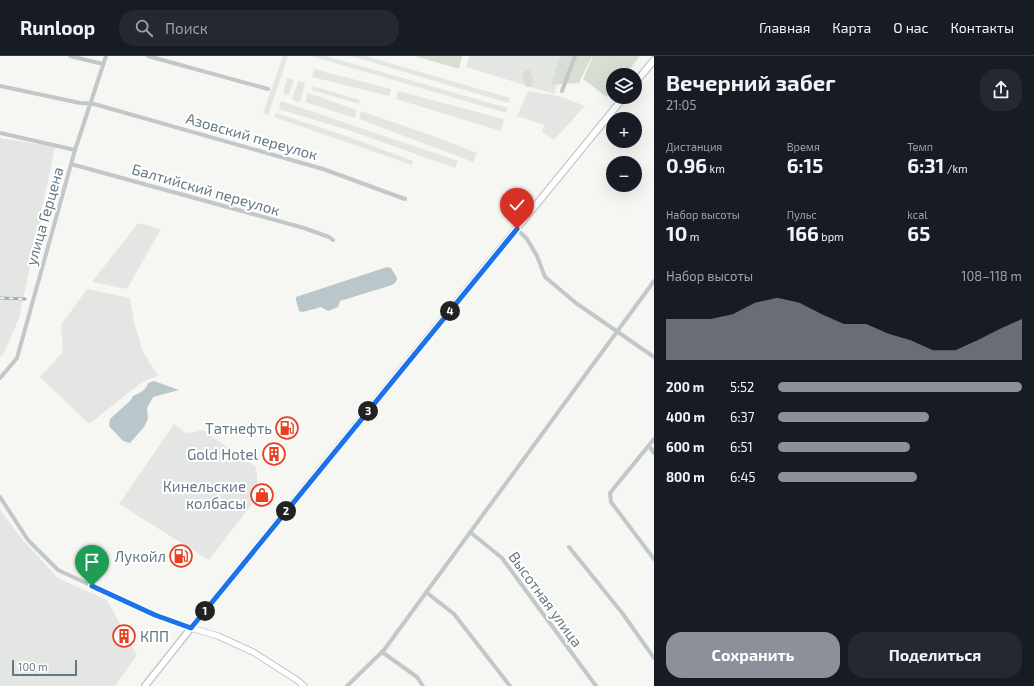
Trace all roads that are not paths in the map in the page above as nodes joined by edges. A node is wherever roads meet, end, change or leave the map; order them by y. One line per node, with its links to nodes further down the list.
1 (70, 56): 6 (street)
2 (106, 56): 6 (street, улица Герцена)
3 (148, 56): 9 (street)
4 (575, 56): 10 (street)
5 (654, 60): 7 (main road)
6 (103, 64): 11 (street, улица Герцена)
7 (642, 75)
8 (0, 86): 11 (street, Азовский переулок)
9 (268, 89)
10 (562, 91)
11 (90, 103): 14 (street, улица Герцена); 16 (street, Азовский переулок)
12 (618, 104): 17 (main road)
13 (0, 133): 14 (street)
14 (75, 150): 15 (street, улица Герцена)
15 (71, 164): 18 (street, Балтийский переулок); 22 (street, улица Герцена)
16 (405, 199)
17 (517, 229): 20 (street); 31 (main road)
18 (333, 240)
19 (654, 281): 20 (street)
20 (617, 332): 21 (street); 27 (street)
21 (654, 357)
22 (0, 378)
23 (654, 439): 24 (street)
24 (649, 446): 25 (street); 29 (street)
25 (654, 453)
26 (0, 497): 31 (street)
27 (470, 532): 30 (street); 39 (street, Высотная улица)
28 (569, 547): 33 (street)
29 (654, 559)
30 (426, 592): 32 (street); 38 (street)
31 (191, 628): 34 (main road); 35 (street)
32 (382, 652): 36 (street); 37 (street)
33 (654, 658)
34 (145, 686)
35 (304, 686)
36 (347, 686)
37 (423, 686)
38 (510, 686)
39 (596, 686)

